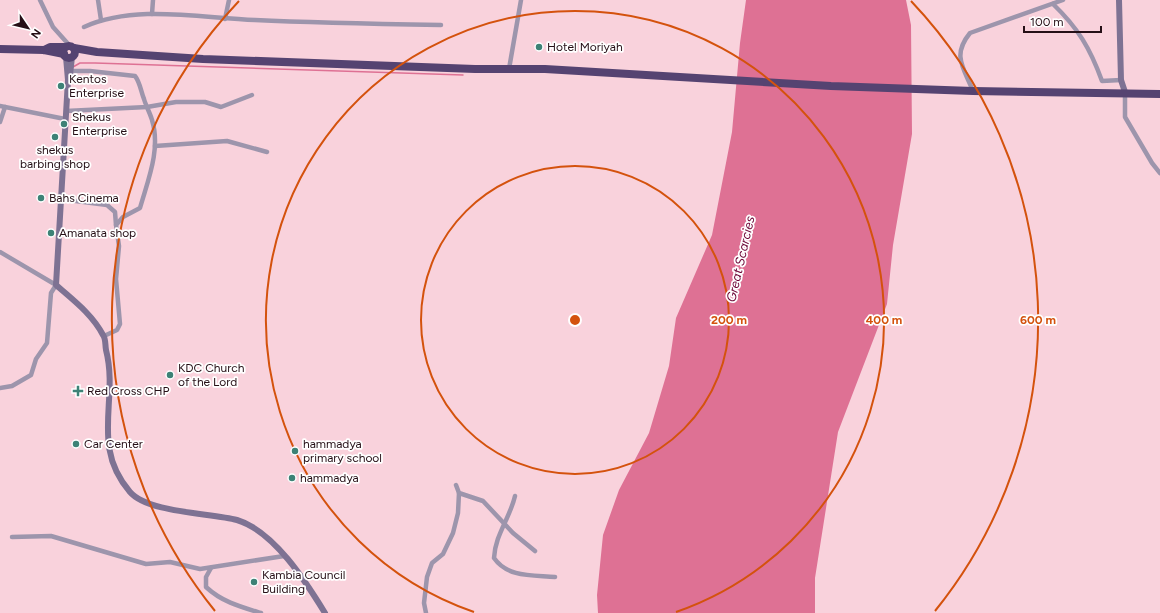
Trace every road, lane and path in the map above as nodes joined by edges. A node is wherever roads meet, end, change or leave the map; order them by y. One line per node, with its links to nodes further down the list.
1 (40, 0): 15 (street)
2 (98, 0): 11 (street)
3 (153, 0): 9 (street)
4 (229, 0): 10 (street)
5 (521, 0): 16 (street)
6 (1063, 0): 8 (street)
7 (1119, 0): 19 (main road)
8 (1052, 4): 19 (street); 20 (street)
9 (152, 14): 10 (street); 11 (street)
10 (225, 19): 12 (street)
11 (101, 20): 13 (street)
12 (441, 25)
13 (84, 26)
14 (0, 49): 15 (highway)
15 (69, 52): 16 (highway); 17 (main road); 18 (main road)
16 (509, 69): 20 (highway)
17 (71, 71): 18 (main road); 25 (street)
18 (68, 80): 26 (main road)
19 (1121, 80): 21 (main road)
20 (973, 91): 21 (highway)
21 (1125, 92): 23 (highway); 31 (street)
22 (252, 94): 25 (street)
23 (1160, 94)
24 (3, 106): 27 (street); 28 (street)
25 (147, 107): 26 (street); 29 (street)
26 (66, 111): 27 (main road)
27 (65, 119): 32 (main road)
28 (0, 122)
29 (155, 146): 30 (street); 33 (street)
30 (267, 152)
31 (1160, 172)
32 (60, 199): 33 (street); 35 (main road)
33 (116, 225): 36 (street)
34 (0, 252): 35 (street)
35 (56, 285): 36 (main road); 37 (street)
36 (104, 336): 44 (main road)
37 (0, 388)
38 (456, 486): 39 (street)
39 (459, 493): 41 (street); 49 (street)
40 (515, 496): 41 (street)
41 (504, 525): 43 (street); 46 (street)
42 (12, 536): 45 (street)
43 (535, 551)
44 (284, 556): 45 (street); 48 (main road)
45 (211, 568): 47 (street)
46 (555, 577)
47 (261, 613)
48 (325, 613)
49 (426, 613)

